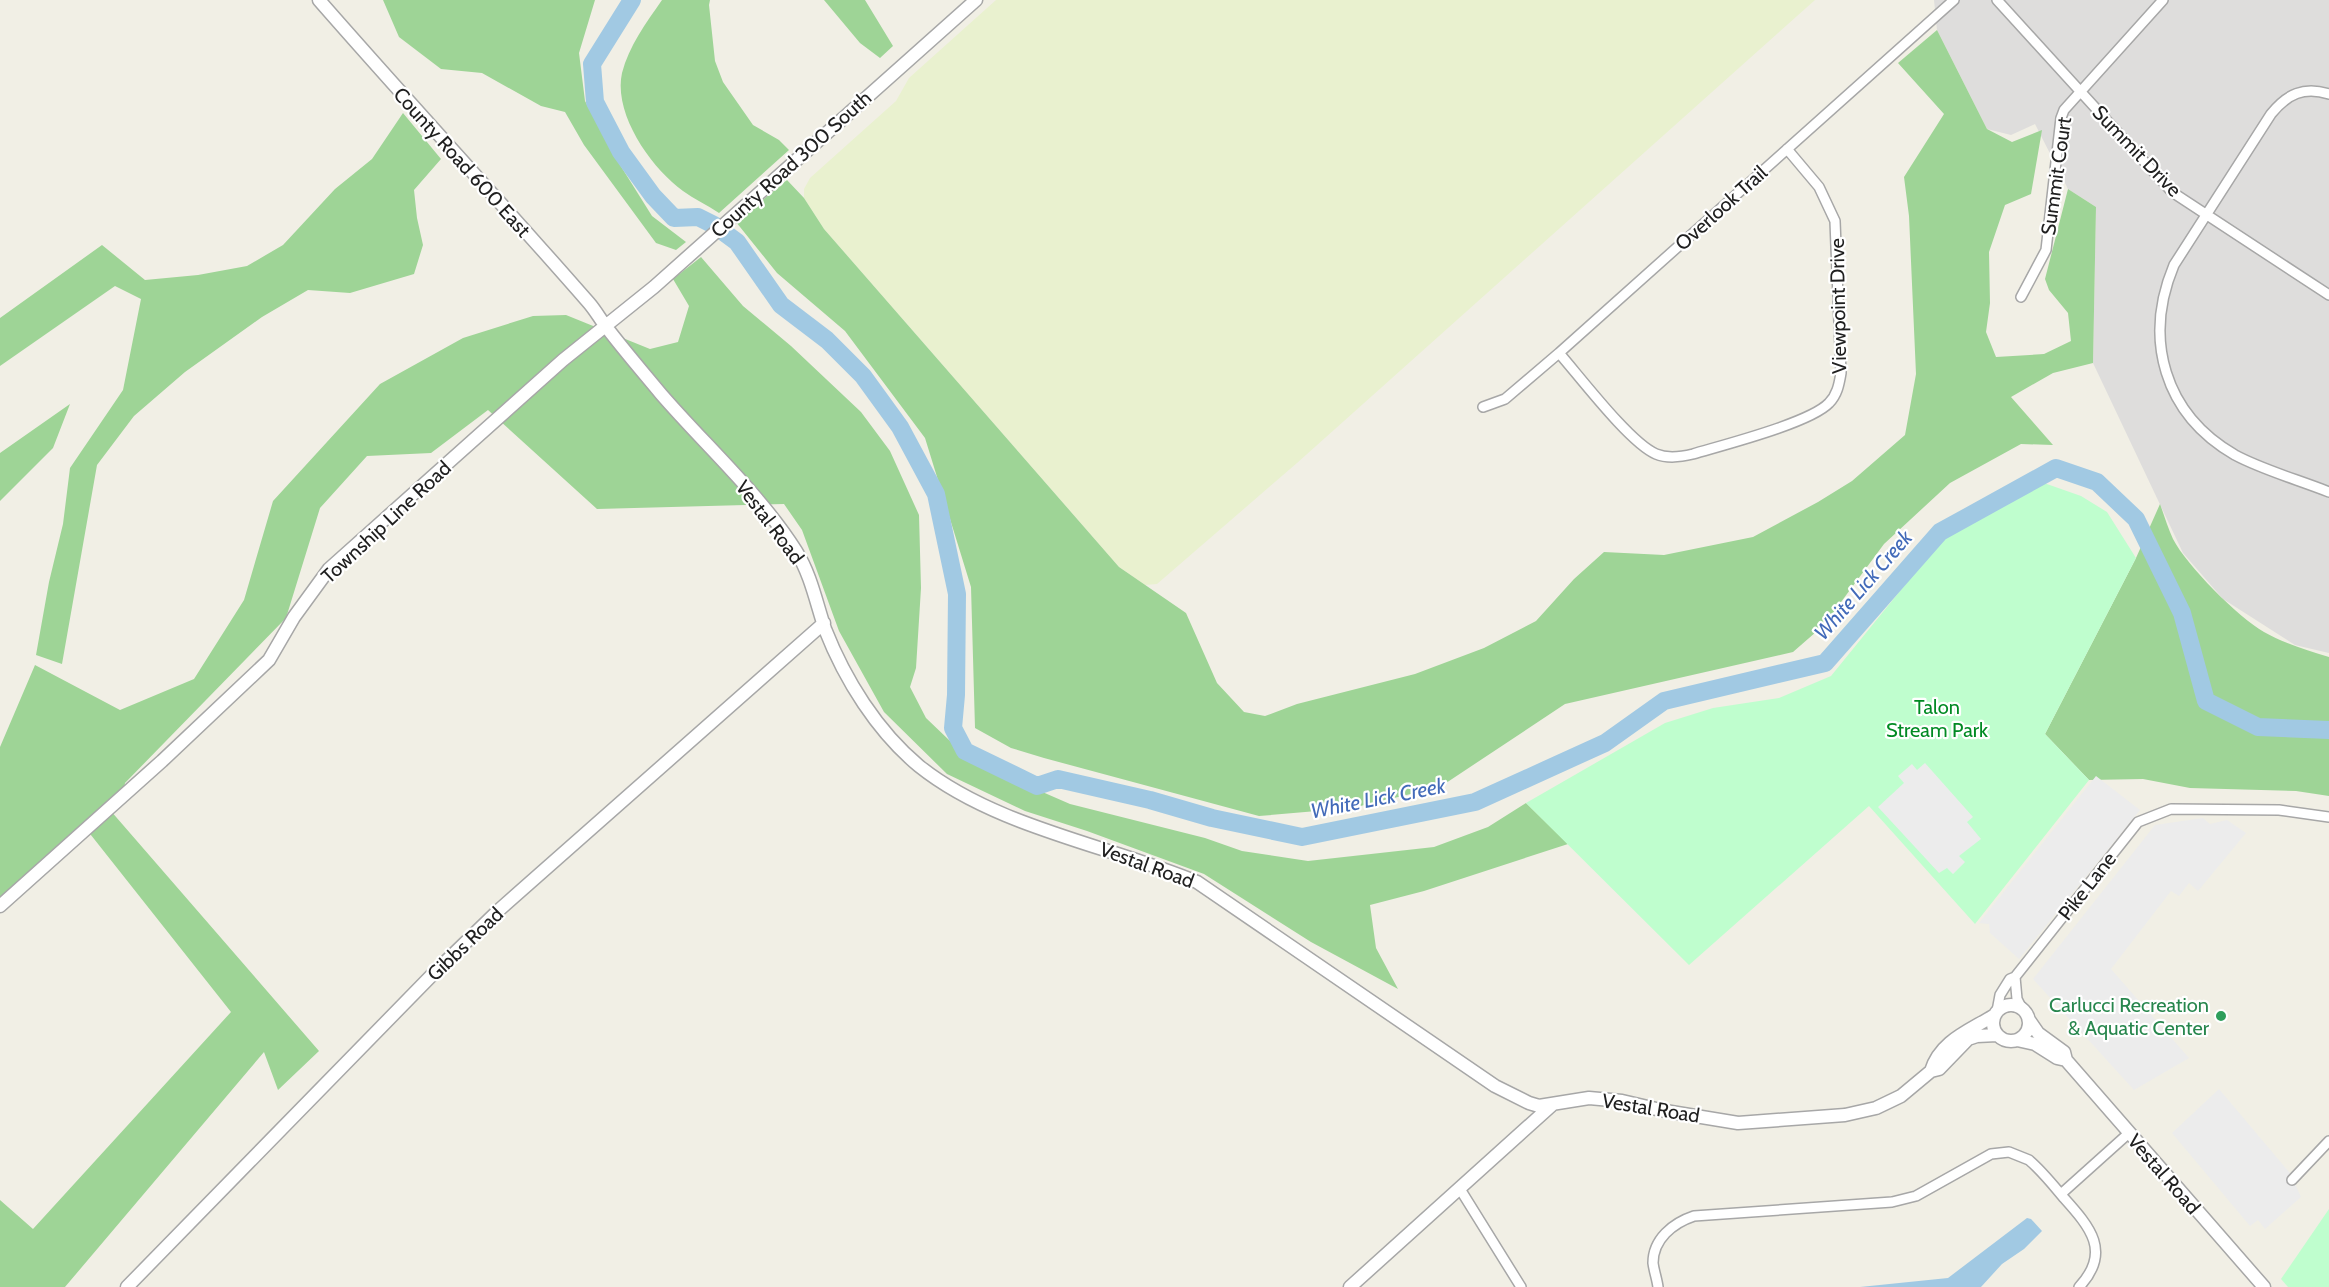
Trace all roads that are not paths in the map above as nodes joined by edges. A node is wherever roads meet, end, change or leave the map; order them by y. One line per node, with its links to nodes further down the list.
1 (319, 0): 12 (street, County Road 600 East)
2 (976, 0): 12 (street, County Road 300 South)
3 (1954, 0): 8 (street, Overlook Trail)
4 (1997, 0): 6 (street, Summit Drive)
5 (2163, 0): 6 (street, Summit Court)
6 (2081, 92): 9 (street, Summit Drive); 11 (street, Summit Court)
7 (2329, 94): 9 (street)
8 (1787, 149): 13 (street, Overlook Trail); 13 (street, Viewpoint Drive)
9 (2206, 215): 10 (street, Summit Drive); 15 (street)
10 (2329, 295)
11 (2021, 297)
12 (604, 325): 16 (street, Vestal Road); 18 (street, Township Line Road)
13 (1558, 353): 14 (street, Overlook Trail)
14 (1483, 407)
15 (2329, 492)
16 (824, 623): 26 (street, Vestal Road); 32 (street, Gibbs Road)
17 (2329, 817): 19 (street, Pike Lane)
18 (0, 906)
19 (2015, 977): 20 (street, Pike Lane); 21 (street)
20 (1995, 1014): 21 (street); 22 (street); 25 (street, Vestal Road)
21 (2025, 1014): 23 (street); 24 (street, Vestal Road)
22 (1997, 1035): 23 (street); 25 (street, Vestal Road)
23 (2016, 1040): 24 (street, Vestal Road)
24 (2066, 1060): 27 (street, Vestal Road)
25 (1931, 1071): 26 (street, Vestal Road)
26 (1552, 1105): 30 (street)
27 (2129, 1133): 31 (street); 37 (street, Vestal Road)
28 (2329, 1140): 29 (street)
29 (2292, 1180)
30 (1460, 1189): 33 (street); 34 (street)
31 (2061, 1194): 35 (street); 36 (street)
32 (128, 1287)
33 (1350, 1287)
34 (1521, 1287)
35 (1658, 1287)
36 (2079, 1287)
37 (2264, 1287)

